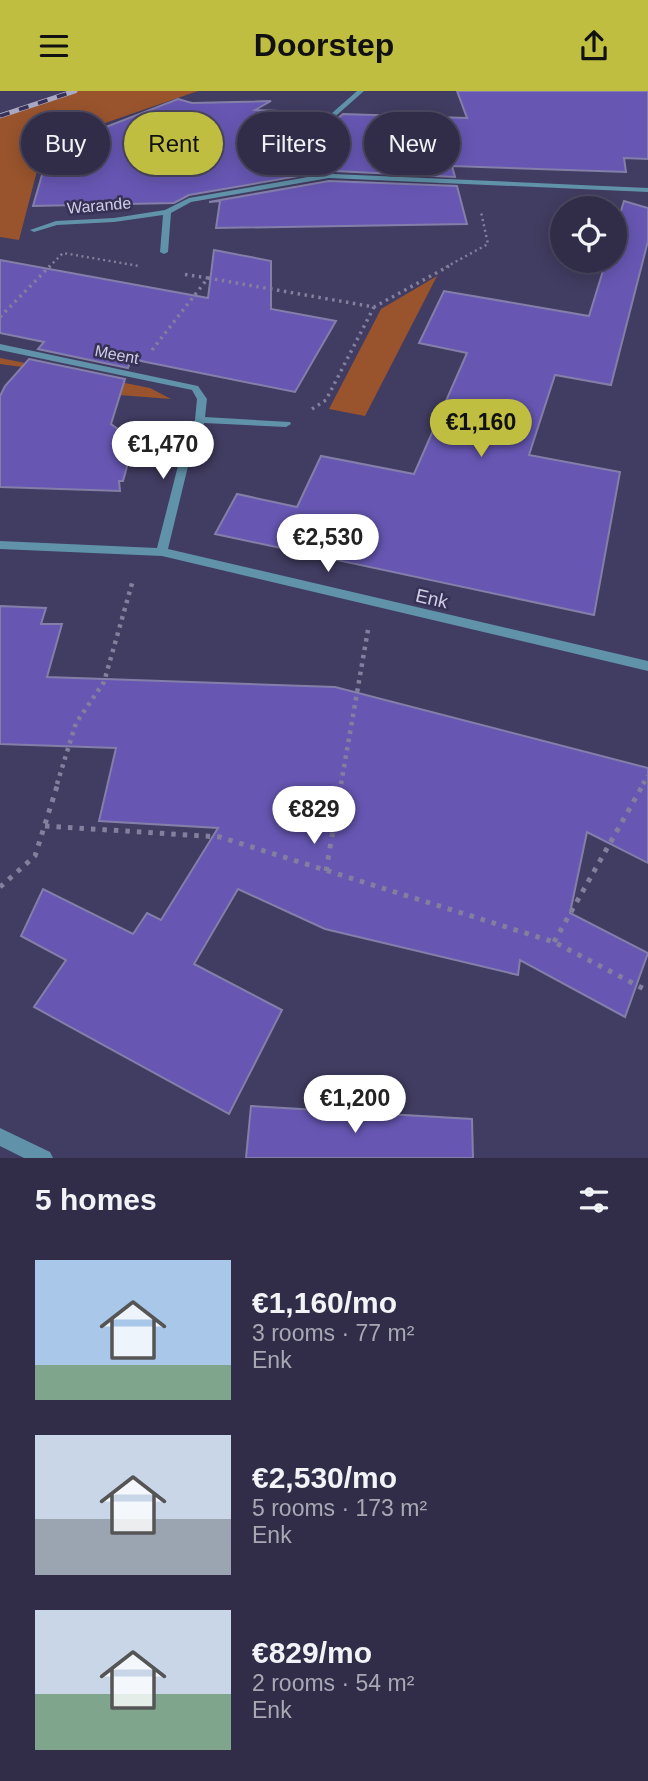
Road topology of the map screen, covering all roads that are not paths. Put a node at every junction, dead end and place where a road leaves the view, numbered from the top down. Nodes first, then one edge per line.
1 (361, 91) edge
2 (329, 176) junction
3 (648, 190) edge
4 (167, 212) junction
5 (34, 230) dead end
6 (164, 252) road end
7 (0, 347) edge
8 (200, 419) junction
9 (286, 424) road end
10 (0, 545) edge
11 (162, 552) junction
12 (648, 666) edge
13 (0, 1137) edge
14 (44, 1158) edge

1 - 2 street
2 - 3 street, Warande
2 - 4 street, Warande
4 - 5 street, Warande
4 - 6 street
7 - 8 street, Meent
8 - 9 street
8 - 11 street
10 - 11 street, Enk
11 - 12 street, Enk
13 - 14 street

